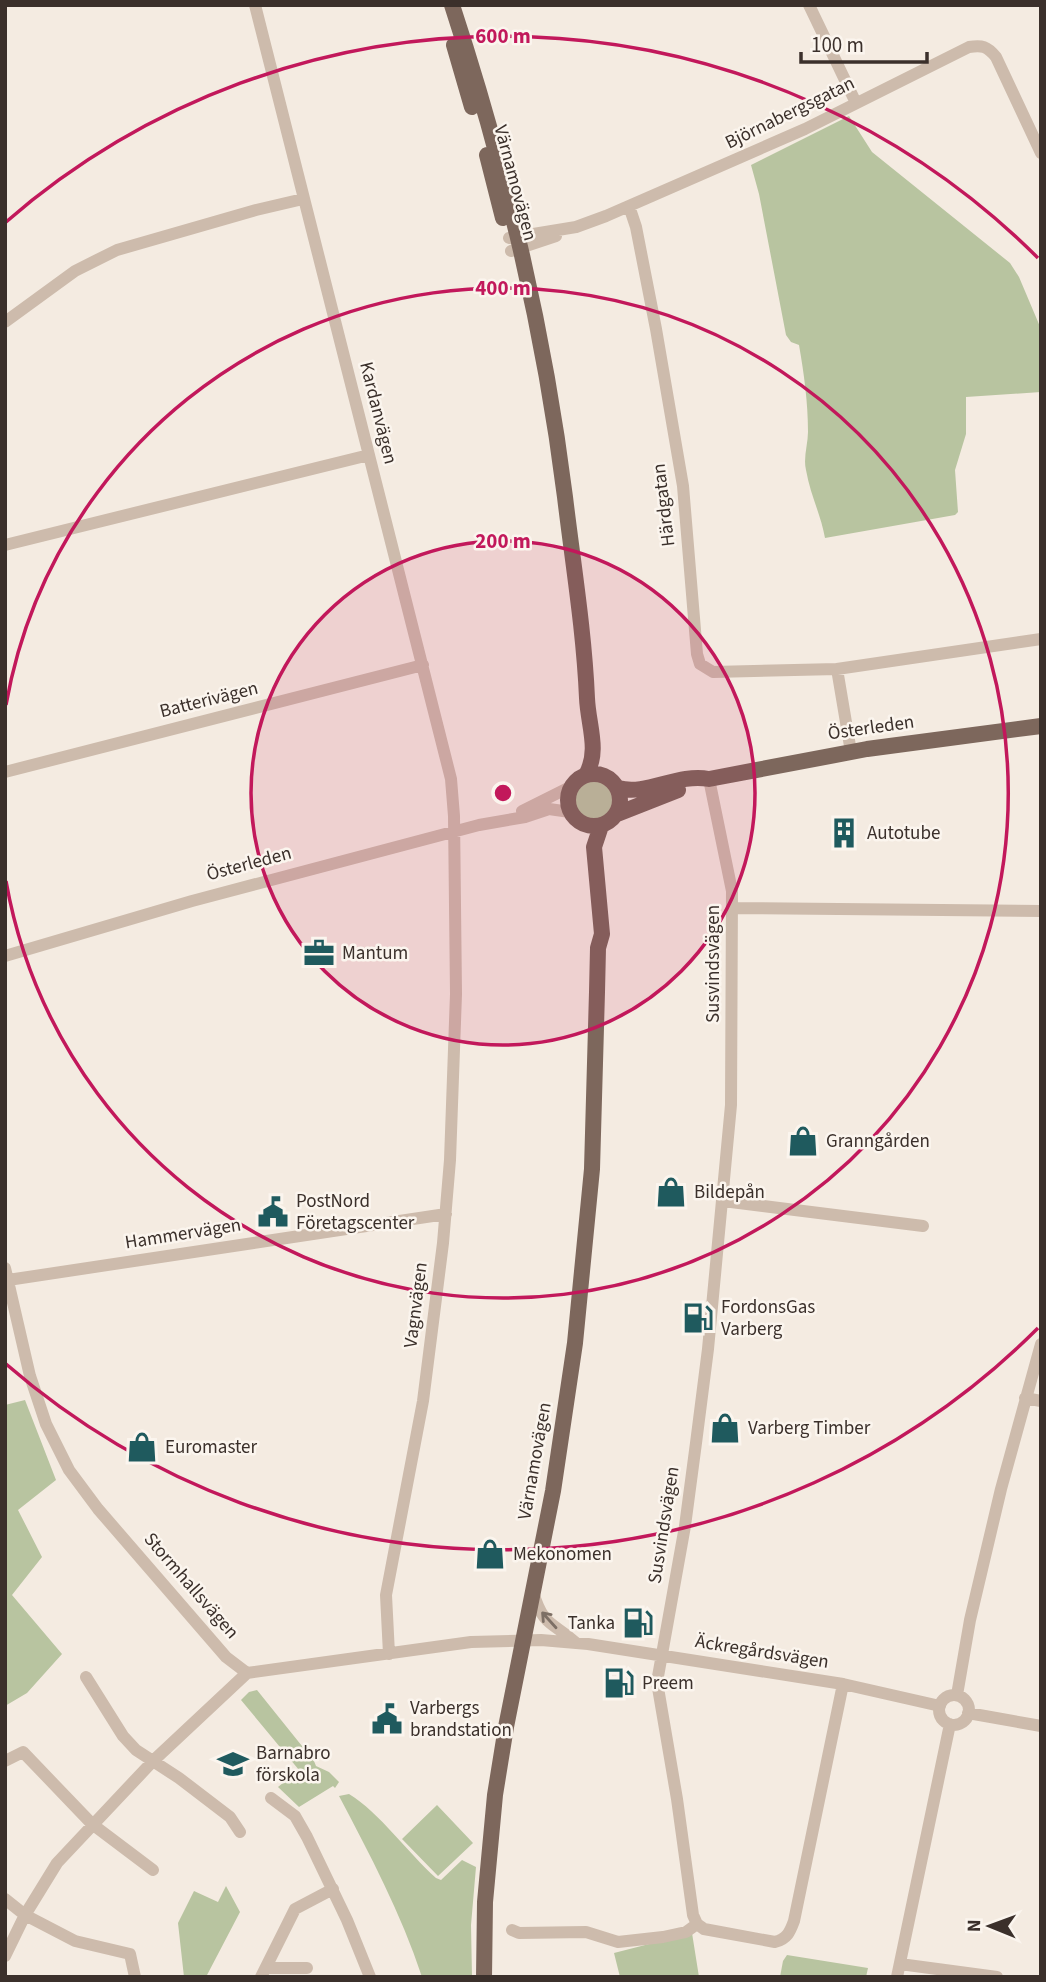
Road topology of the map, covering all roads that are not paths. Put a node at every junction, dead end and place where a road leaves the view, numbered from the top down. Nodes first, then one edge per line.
1 (255, 5) edge
2 (442, 5) edge
3 (452, 5) edge
4 (808, 5) edge
5 (856, 103) junction
6 (1041, 153) edge
7 (303, 199) junction
8 (629, 206) junction
9 (515, 243) junction
10 (5, 322) edge
11 (369, 455) junction
12 (5, 545) edge
13 (1041, 639) edge
14 (586, 663) junction
15 (423, 665) junction
16 (837, 669) junction
17 (1041, 726) edge
18 (850, 752) junction
19 (5, 772) edge
20 (586, 775) junction
21 (709, 779) junction
22 (615, 784) junction
23 (572, 786) junction
24 (617, 814) junction
25 (573, 816) junction
26 (505, 819) junction
27 (601, 826) junction
28 (454, 832) junction
29 (733, 908) junction
30 (1041, 911) edge
31 (598, 948) junction
32 (5, 956) edge
33 (723, 1200) junction
34 (446, 1214) junction
35 (923, 1226) dead end
36 (7, 1274) edge
37 (1041, 1344) edge
38 (1025, 1398) junction
39 (1041, 1401) edge
40 (533, 1589) junction
41 (523, 1640) junction
42 (576, 1643) junction
43 (389, 1654) junction
44 (660, 1656) junction
45 (247, 1673) junction
46 (86, 1677) dead end
47 (843, 1684) junction
48 (957, 1695) junction
49 (940, 1706) junction
50 (968, 1713) junction
51 (950, 1724) junction
52 (1041, 1726) edge
53 (153, 1760) junction
54 (5, 1761) edge
55 (271, 1798) dead end
56 (92, 1824) junction
57 (240, 1832) dead end
58 (153, 1870) dead end
59 (332, 1889) junction
60 (5, 1899) edge
61 (25, 1915) junction
62 (697, 1924) junction
63 (512, 1930) dead end
64 (5, 1955) edge
65 (307, 1968) dead end
66 (898, 1970) edge
67 (263, 1972) edge
68 (135, 1977) edge
69 (370, 1977) edge
70 (485, 1977) edge
71 (997, 1977) edge

1 - 7 street, Kardanvägen
2 - 9 main road, Värnamovägen
3 - 9 main road, Värnamovägen
4 - 5 street
5 - 6 street, Björnabergsgatan
5 - 8 street, Björnabergsgatan
7 - 10 street
7 - 11 street, Kardanvägen
8 - 9 street, Björnabergsgatan
8 - 16 street, Härdgatan
9 - 14 main road, Värnamovägen
11 - 12 street
11 - 15 street, Kardanvägen
13 - 16 street, Härdgatan
14 - 20 main road, Värnamovägen
14 - 22 main road, Värnamovägen
15 - 19 street, Batterivägen
15 - 28 street, Kardanvägen
16 - 18 street
17 - 18 main road, Österleden
18 - 21 main road, Österleden
20 - 22 main road
20 - 23 main road
21 - 22 main road, Österleden
21 - 24 main road, Österleden
21 - 29 street, Susvindsvägen
22 - 24 main road, Värnamovägen
23 - 25 main road, Värnamovägen
23 - 26 street, Österleden
24 - 27 main road
25 - 26 street, Österleden
25 - 27 main road
25 - 31 main road, Värnamovägen
26 - 28 street, Österleden
27 - 31 main road, Värnamovägen
28 - 32 street, Österleden
28 - 34 street, Vagnvägen
29 - 30 street
29 - 33 street, Susvindsvägen
31 - 40 main road, Värnamovägen
33 - 35 street
33 - 44 street, Susvindsvägen
34 - 36 street, Hammervägen
34 - 43 street, Vagnvägen
36 - 45 street, Stormhallsvägen
37 - 38 street
38 - 39 street
38 - 48 street
40 - 41 main road, Värnamovägen
42 -> 40 street, Äckregårdsvägen
41 - 42 street, Äckregårdsvägen
41 - 43 street
41 - 70 main road, Värnamovägen
42 - 44 street, Äckregårdsvägen
43 - 45 street
44 - 47 street, Äckregårdsvägen
44 - 62 street, Susvindsvägen
45 - 53 street
46 - 53 street
47 - 49 street, Äckregårdsvägen
47 - 62 street
48 - 49 street
48 - 50 street
49 - 51 street
50 - 51 street
50 - 52 street
51 - 66 street
53 - 56 street
53 - 57 street
54 - 56 street
55 - 59 street
56 - 58 street
56 - 61 street
59 - 67 street
59 - 69 street
60 - 61 street
61 - 64 street
61 - 68 street
62 - 63 street
65 - 67 street
66 - 71 street

